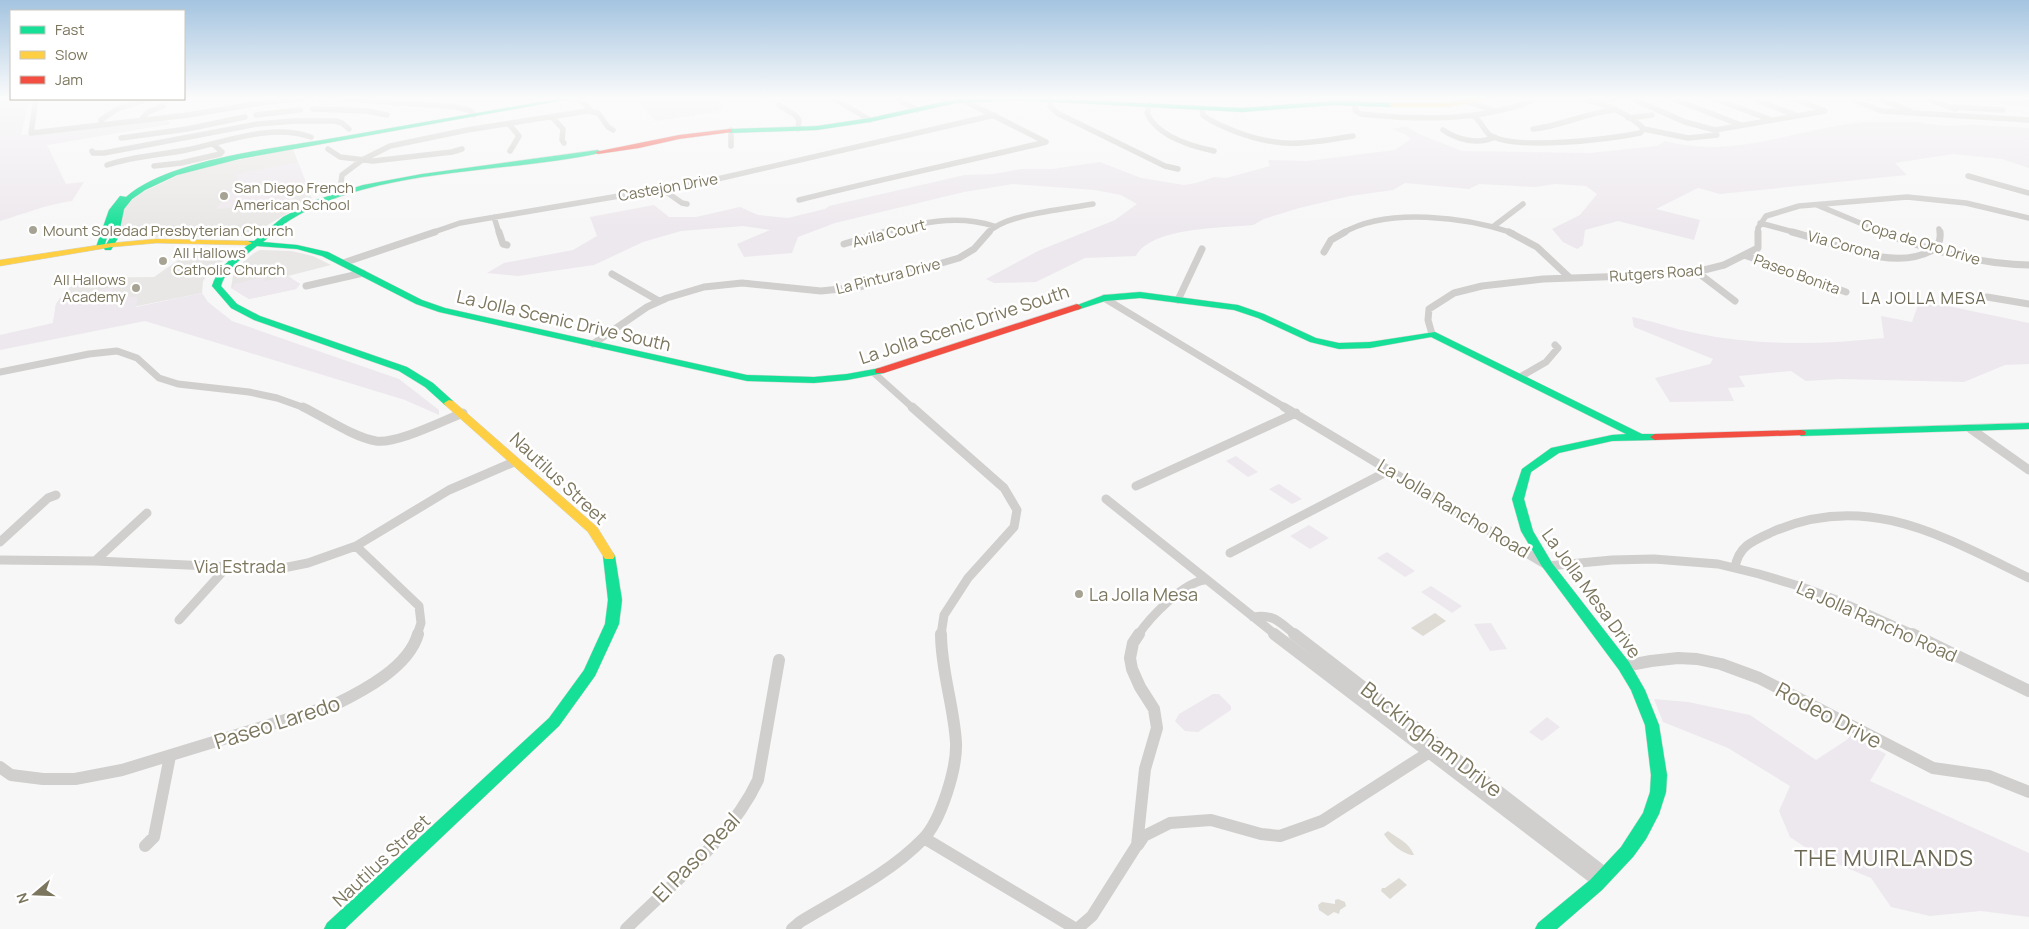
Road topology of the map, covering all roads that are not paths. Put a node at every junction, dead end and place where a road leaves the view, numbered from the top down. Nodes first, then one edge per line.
1 (170, 141) edge
2 (231, 141) edge
3 (325, 141) edge
4 (415, 141) edge
5 (516, 141) edge
6 (660, 141) edge
7 (731, 141) edge
8 (881, 141) edge
9 (1115, 141) edge
10 (1185, 141) edge
11 (1261, 141) edge
12 (1321, 141) edge
13 (1538, 141) edge
14 (1591, 141) edge
15 (1046, 142) edge
16 (214, 145) junction
17 (731, 146) dead end
18 (462, 149) dead end
19 (328, 150) dead end
20 (92, 151) dead end
21 (510, 151) dead end
22 (1214, 151) dead end
23 (362, 160) junction
24 (107, 165) dead end
25 (154, 166) dead end
26 (1178, 169) dead end
27 (1968, 176) dead end
28 (662, 189) junction
29 (347, 192) junction
30 (2029, 193) edge
31 (799, 200) dead end
32 (687, 204) dead end
33 (1093, 204) dead end
34 (1523, 204) dead end
35 (1816, 205) junction
36 (494, 217) junction
37 (2029, 218) edge
38 (1760, 223) junction
39 (994, 226) junction
40 (1494, 226) junction
41 (1939, 229) dead end
42 (256, 243) junction
43 (844, 244) dead end
44 (508, 245) dead end
45 (107, 247) junction
46 (1202, 249) dead end
47 (1934, 249) junction
48 (1324, 252) dead end
49 (1747, 256) junction
50 (0, 263) edge
51 (343, 263) junction
52 (2029, 265) edge
53 (1697, 272) junction
54 (363, 273) junction
55 (612, 274) dead end
56 (1570, 278) junction
57 (306, 286) dead end
58 (1846, 292) dead end
59 (1987, 297) dead end
60 (1104, 298) junction
61 (1178, 300) junction
62 (660, 301) junction
63 (1735, 301) dead end
64 (2029, 304) edge
65 (1432, 334) junction
66 (593, 344) junction
67 (1555, 345) dead end
68 (0, 372) edge
69 (874, 373) junction
70 (1520, 377) junction
71 (463, 413) junction
72 (1296, 413) junction
73 (2029, 426) edge
74 (1972, 429) junction
75 (1640, 437) junction
76 (514, 462) junction
77 (1390, 470) junction
78 (2029, 470) edge
79 (1136, 486) dead end
80 (56, 495) dead end
81 (1106, 499) dead end
82 (147, 513) dead end
83 (0, 542) edge
84 (356, 546) junction
85 (1230, 554) dead end
86 (0, 560) edge
87 (95, 561) junction
88 (1548, 566) junction
89 (226, 568) junction
90 (1735, 568) junction
91 (2029, 578) edge
92 (1205, 580) junction
93 (1252, 617) junction
94 (179, 620) dead end
95 (778, 660) dead end
96 (1624, 666) junction
97 (2029, 691) edge
98 (1428, 753) junction
99 (170, 756) junction
100 (0, 767) edge
101 (2029, 792) edge
102 (924, 838) junction
103 (1137, 845) junction
104 (145, 846) dead end
105 (1603, 878) junction
106 (332, 929) edge
107 (626, 929) edge
108 (792, 929) edge
109 (1077, 929) edge
110 (1544, 929) edge

1 - 20 street
2 - 16 street
3 - 45 street
4 - 23 street
5 - 21 street
6 - 29 street
7 - 17 street
8 - 28 street, Castejon Drive
9 - 26 street
10 - 22 street
11 - 12 street
13 - 14 street
15 - 31 street
16 - 24 street
16 - 25 street
18 - 23 street
19 - 23 street
23 - 29 street
27 - 30 street
28 - 32 street
28 - 36 street, Castejon Drive
29 - 42 street
33 - 39 street, La Pintura Drive
34 - 40 street
35 - 37 street
35 - 38 street
35 - 47 street, Copa de Oro Drive
36 - 44 street
36 - 51 street, Castejon Drive
38 - 47 street, Via Corona
38 - 49 street
39 - 43 street, Avila Court
39 - 62 street, La Pintura Drive
40 - 48 street
40 - 56 street
41 - 47 street
42 - 45 street, La Jolla Scenic Drive South
42 - 51 street, La Jolla Scenic Drive South
42 - 71 street, Nautilus Street
45 - 50 street, La Jolla Scenic Drive South
46 - 61 street
47 - 52 street, Copa de Oro Drive
49 - 53 street, Rutgers Road
49 - 58 street, Paseo Bonita
51 - 54 street, La Jolla Scenic Drive South
53 - 56 street, Rutgers Road
53 - 63 street
54 - 57 street
54 - 66 street, La Jolla Scenic Drive South
55 - 62 street
56 - 65 street, Rutgers Road
59 - 64 street
60 - 61 street, La Jolla Scenic Drive South
60 - 69 street, La Jolla Scenic Drive South
60 - 72 street, La Jolla Rancho Road
61 - 65 street, La Jolla Scenic Drive South
62 - 66 street, La Pintura Drive
65 - 70 street
66 - 69 street, La Jolla Scenic Drive South
67 - 70 street
68 - 71 street
69 - 102 street
70 - 75 street
71 - 76 street, Nautilus Street
72 - 77 street, La Jolla Rancho Road
72 - 79 street
73 - 74 street, La Jolla Mesa Drive
74 - 75 street, La Jolla Mesa Drive
74 - 78 street
75 - 88 street, La Jolla Mesa Drive
76 - 84 street, Via Estrada
76 - 106 street, Nautilus Street
77 - 85 street
77 - 88 street, La Jolla Rancho Road
80 - 83 street
81 - 92 street, Buckingham Drive
82 - 87 street
84 - 89 street, Via Estrada
84 - 99 street, Paseo Laredo
86 - 87 street, Via Estrada
87 - 89 street, Via Estrada
88 - 90 street, La Jolla Rancho Road
88 - 96 street, La Jolla Mesa Drive
89 - 94 street
90 - 91 street
90 - 97 street, La Jolla Rancho Road
92 - 93 street, Buckingham Drive
92 - 103 street
93 - 98 street, Buckingham Drive
93 - 105 street, Buckingham Drive
95 - 107 street, El Paso Real
96 - 101 street, Rodeo Drive
96 - 105 street, La Jolla Mesa Drive
98 - 103 street
98 - 105 street, Buckingham Drive
99 - 100 street, Paseo Laredo
99 - 104 street
102 - 108 street
102 - 109 street
103 - 109 street
105 - 110 street, La Jolla Mesa Drive

